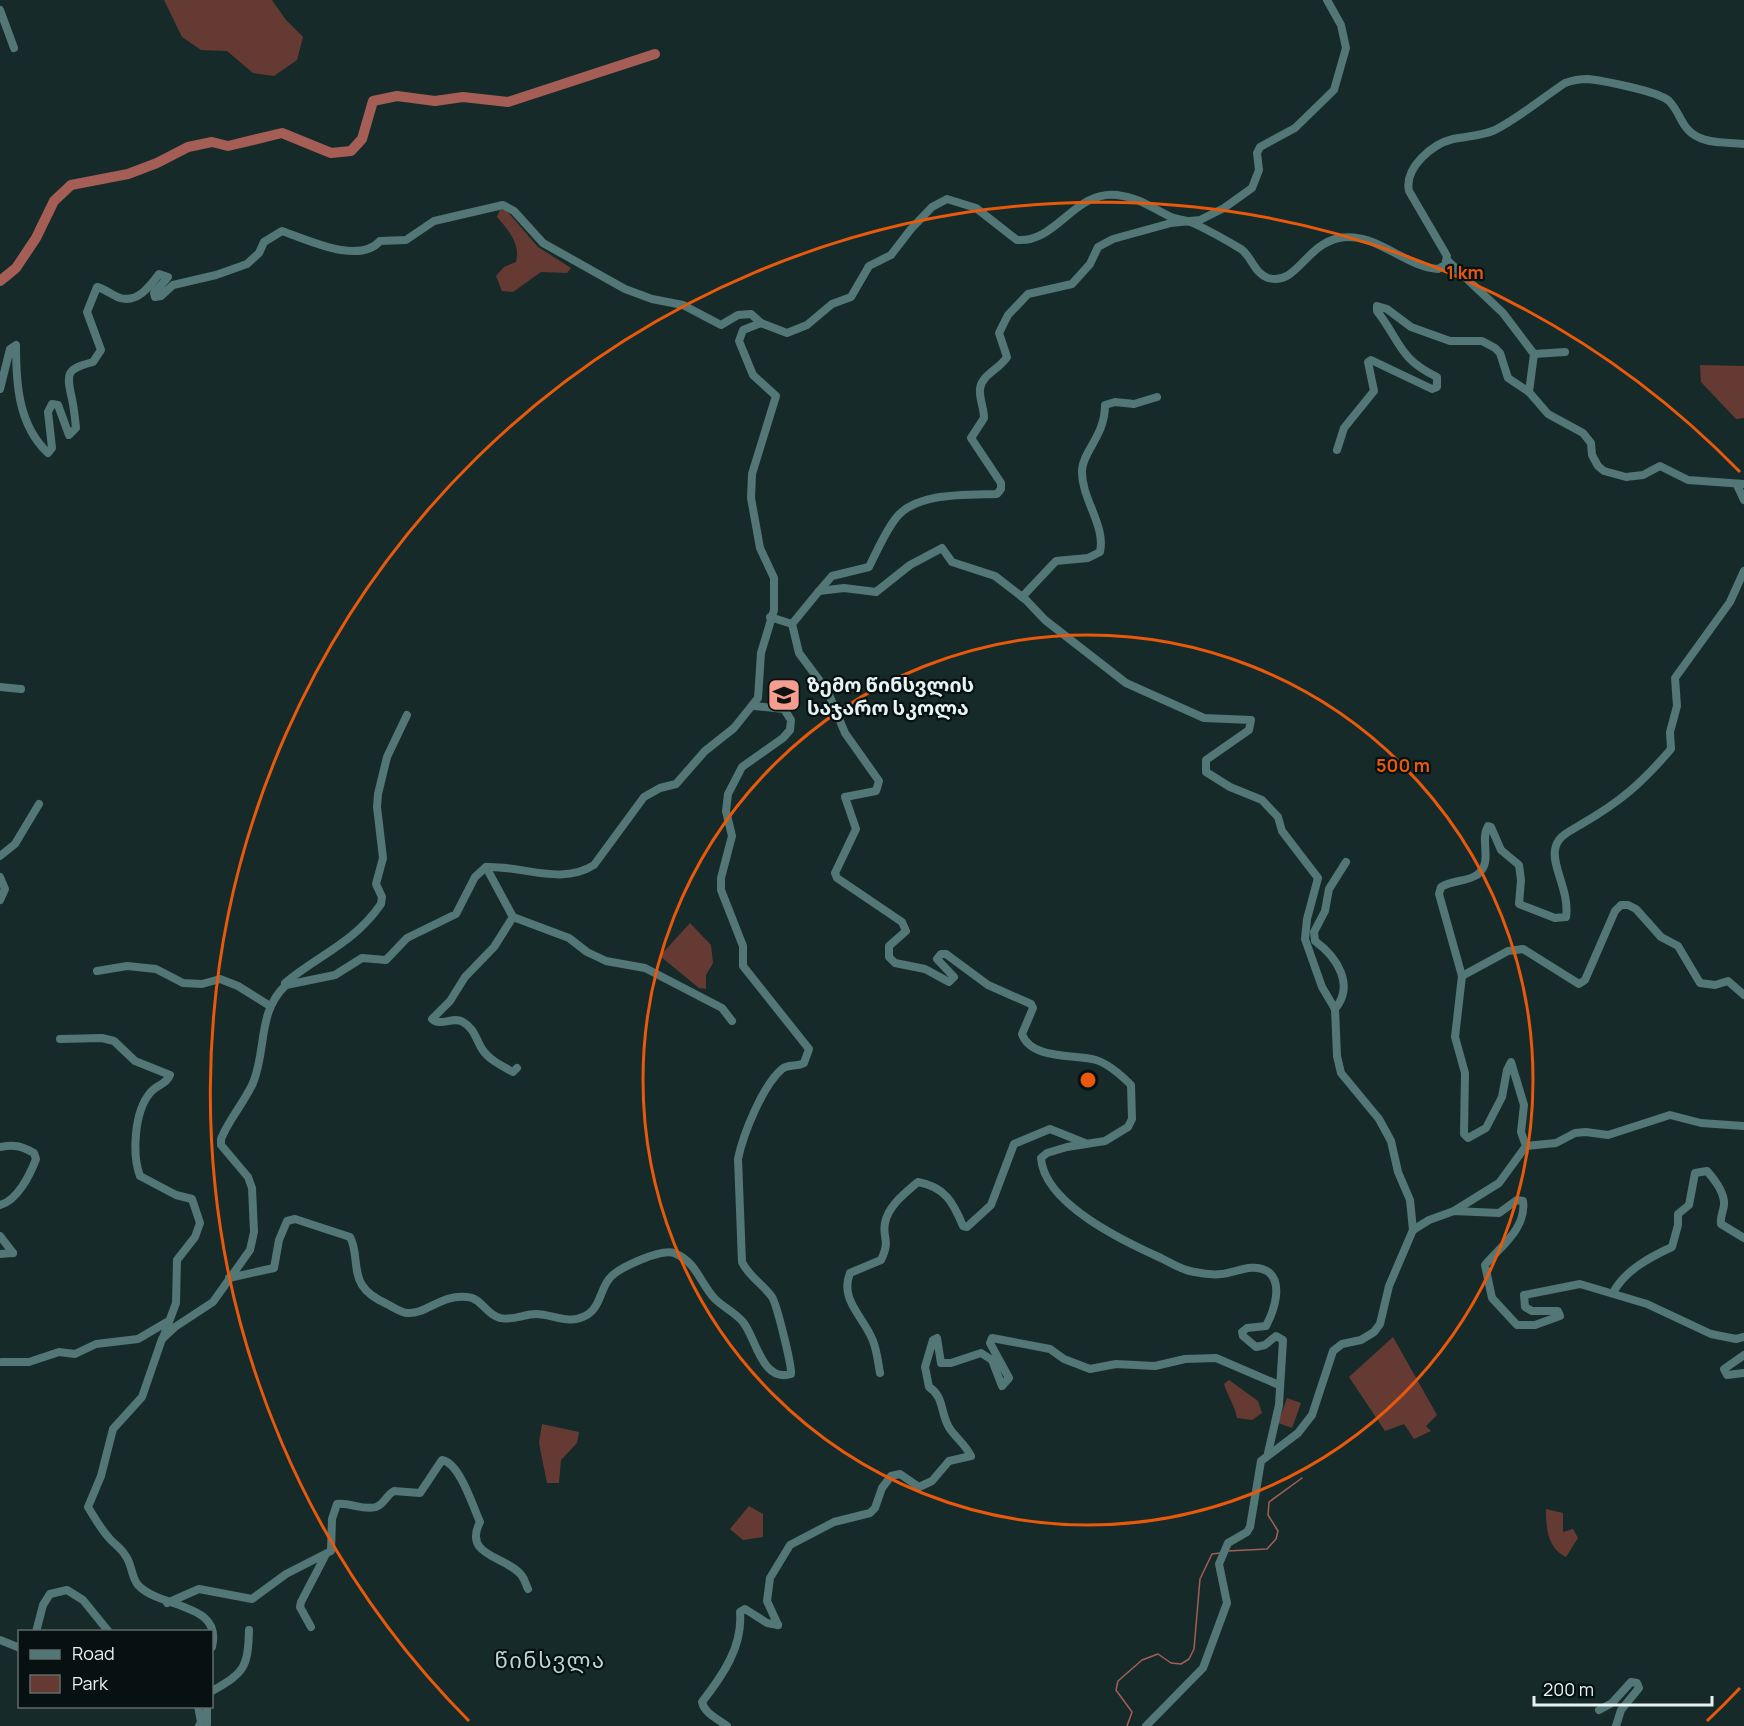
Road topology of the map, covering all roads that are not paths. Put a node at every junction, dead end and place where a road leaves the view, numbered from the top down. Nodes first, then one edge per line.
1 (1327, 0) edge
2 (0, 10) edge
3 (14, 48) dead end
4 (1744, 144) edge
5 (1192, 223) junction
6 (1448, 261) junction
7 (761, 323) junction
8 (1565, 352) dead end
9 (1534, 354) junction
10 (0, 389) edge
11 (1529, 392) junction
12 (1157, 397) dead end
13 (1337, 450) dead end
14 (1740, 484) edge
15 (1744, 500) edge
16 (1744, 572) edge
17 (819, 591) junction
18 (1022, 597) junction
19 (770, 616) junction
20 (792, 624) junction
21 (0, 687) edge
22 (21, 688) dead end
23 (754, 706) junction
24 (407, 715) dead end
25 (39, 804) dead end
26 (0, 856) edge
27 (1346, 862) dead end
28 (486, 867) junction
29 (0, 877) edge
30 (0, 900) edge
31 (513, 917) junction
32 (97, 971) dead end
33 (1462, 976) junction
34 (279, 992) junction
35 (1744, 995) edge
36 (270, 1006) junction
37 (1335, 1010) junction
38 (732, 1021) dead end
39 (60, 1039) dead end
40 (517, 1068) dead end
41 (1744, 1126) edge
42 (1087, 1144) junction
43 (1526, 1146) junction
44 (0, 1147) edge
45 (0, 1205) edge
46 (1454, 1211) junction
47 (1413, 1230) junction
48 (0, 1236) edge
49 (1744, 1238) edge
50 (0, 1254) edge
51 (229, 1278) junction
52 (1613, 1293) junction
53 (167, 1322) junction
54 (1744, 1337) edge
55 (162, 1339) junction
56 (1744, 1355) edge
57 (2, 1362) dead end
58 (1744, 1372) edge
59 (880, 1373) dead end
60 (1280, 1385) junction
61 (1268, 1454) junction
62 (325, 1556) junction
63 (528, 1589) dead end
64 (167, 1603) junction
65 (311, 1627) dead end
66 (37, 1630) edge
67 (107, 1630) edge
68 (212, 1630) edge
69 (249, 1630) dead end
70 (0, 1640) edge
71 (18, 1647) edge
72 (213, 1690) edge
73 (198, 1708) edge
74 (207, 1708) edge
75 (1599, 1710) dead end
76 (204, 1724) edge
77 (727, 1726) edge
78 (1146, 1726) edge
79 (1616, 1726) edge

1 - 5 street
2 - 3 street
4 - 6 street
5 - 6 street
5 - 7 street
5 - 17 street
6 - 9 street
7 - 10 street
7 - 19 street
8 - 9 street
9 - 11 street
11 - 13 street
11 - 14 street
12 - 18 street
14 - 15 street
16 - 33 street
17 - 18 street
17 - 20 street
18 - 37 street
19 - 20 street
19 - 23 street
20 - 42 street
21 - 22 street
23 - 28 street
23 - 51 street
24 - 34 street
25 - 26 street
27 - 37 street
28 - 31 street
28 - 34 street
29 - 30 street
31 - 38 street
31 - 40 street
32 - 36 street
33 - 35 street
33 - 43 street
34 - 36 street
36 - 51 street
37 - 47 street
39 - 53 street
41 - 43 street
42 - 59 street
42 - 60 street
43 - 46 street
44 - 45 street
46 - 47 street
46 - 52 street
47 - 61 street
48 - 50 street
49 - 52 street
51 - 55 street
52 - 54 street
53 - 55 street
53 - 57 street
55 - 64 street
56 - 58 street
60 - 61 street
60 - 77 street
61 - 78 street
62 - 63 street
62 - 64 street
62 - 65 street
64 - 68 street
66 - 67 street
69 - 72 street
70 - 71 street
73 - 76 street
74 - 76 street
75 - 79 street

